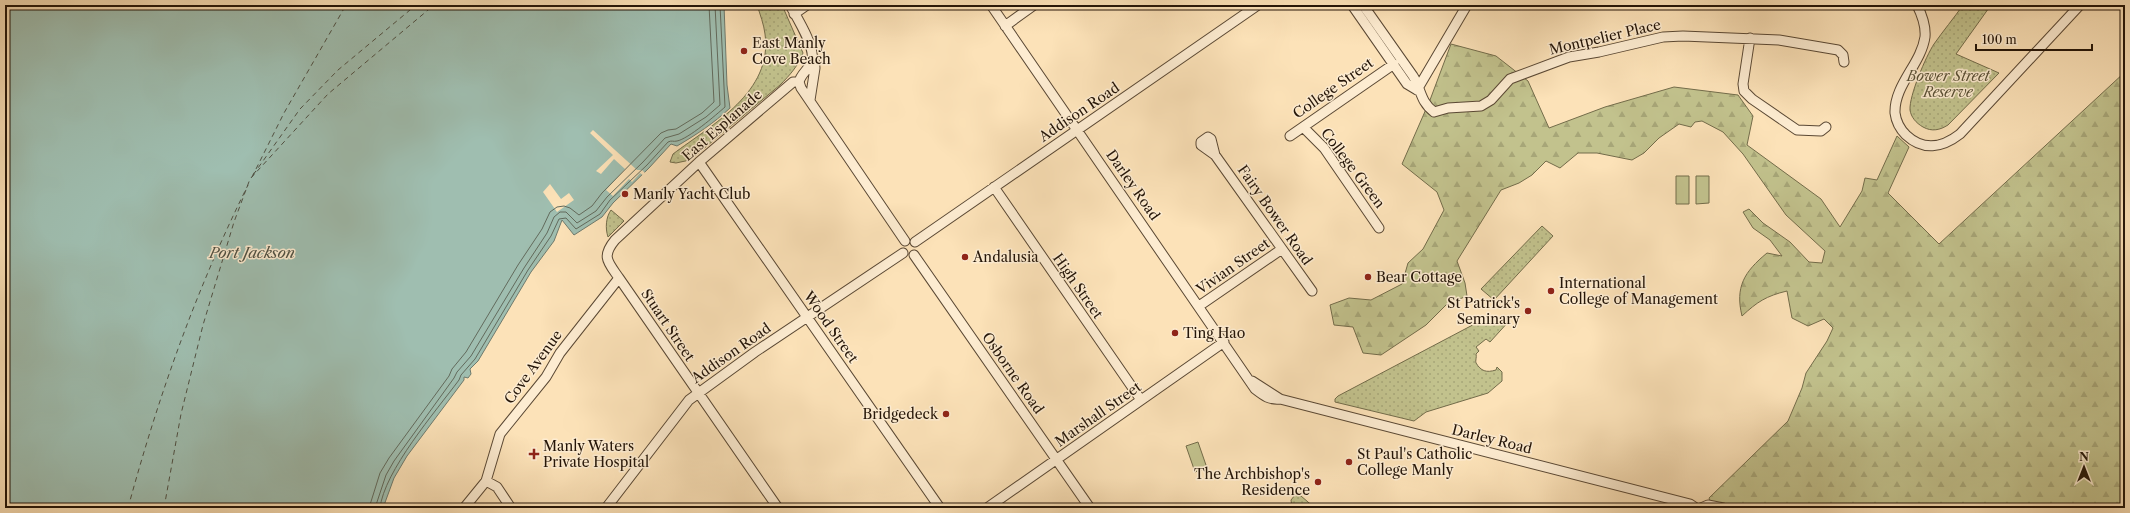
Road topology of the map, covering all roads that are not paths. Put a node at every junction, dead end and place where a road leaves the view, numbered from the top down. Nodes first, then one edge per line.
1 (790, 5) edge
2 (807, 5) edge
3 (991, 5) edge
4 (1034, 5) edge
5 (1258, 5) edge
6 (1352, 5) edge
7 (1363, 5) edge
8 (1467, 5) edge
9 (1917, 5) edge
10 (2080, 5) edge
11 (794, 14) junction
12 (1005, 26) junction
13 (1750, 38) junction
14 (812, 52) junction
15 (1844, 62) dead end
16 (1394, 64) junction
17 (799, 82) junction
18 (1417, 90) junction
19 (810, 100) junction
20 (1303, 126) junction
21 (1826, 126) dead end
22 (1077, 130) junction
23 (1290, 136) dead end
24 (1215, 155) dead end
25 (699, 162) junction
26 (994, 187) junction
27 (1380, 228) dead end
28 (910, 241) junction
29 (1282, 249) junction
30 (903, 253) junction
31 (914, 254) junction
32 (606, 255) joint
33 (619, 278) junction
34 (1312, 291) dead end
35 (1199, 306) junction
36 (807, 317) junction
37 (1224, 342) junction
38 (698, 393) junction
39 (1141, 400) junction
40 (1057, 460) junction
41 (486, 481) junction
42 (464, 508) edge
43 (511, 508) edge
44 (606, 508) edge
45 (778, 508) edge
46 (940, 508) edge
47 (987, 508) edge
48 (1090, 508) edge
49 (1696, 508) edge
50 (1701, 508) edge
51 (1723, 508) edge

1 - 11 street
2 - 11 street
3 - 12 street, Darley Road
4 - 12 street
5 - 22 street, Addison Road
6 - 16 street
7 - 18 street
8 - 18 street
9 - 10 street
11 - 14 street
12 - 22 street, Darley Road
13 - 15 street, Montpelier Place
13 - 18 street, Montpelier Place
13 - 21 street
14 - 17 street, East Esplanade
14 - 19 street
16 - 18 street
16 - 20 street, College Street
17 - 19 street
17 - 25 street, East Esplanade
19 - 28 street
20 - 23 street, College Street
20 - 27 street, College Green
22 - 26 street, Addison Road
22 - 35 street, Darley Road
24 - 29 street, Fairy Bower Road
25 - 32 street, East Esplanade
25 - 36 street, Wood Street
26 - 28 street, Addison Road
26 - 39 street, High Street
28 - 30 street
28 - 31 street
29 - 34 street, Fairy Bower Road
29 - 35 street, Vivian Street
30 - 31 street
30 - 36 street, Addison Road
31 - 40 street, Osborne Road
32 - 33 street, Stuart Street
33 - 38 street, Stuart Street
33 - 41 street, Cove Avenue
35 - 37 street, Darley Road
36 - 38 street, Addison Road
36 - 46 street, Wood Street
37 - 39 street, Marshall Street
37 - 49 street, Darley Road
38 - 44 street, Addison Road
38 - 45 street, Stuart Street
39 - 40 street, Marshall Street
40 - 47 street, Marshall Street
40 - 48 street, Osborne Road
41 - 42 street
41 - 43 street
50 - 51 street

